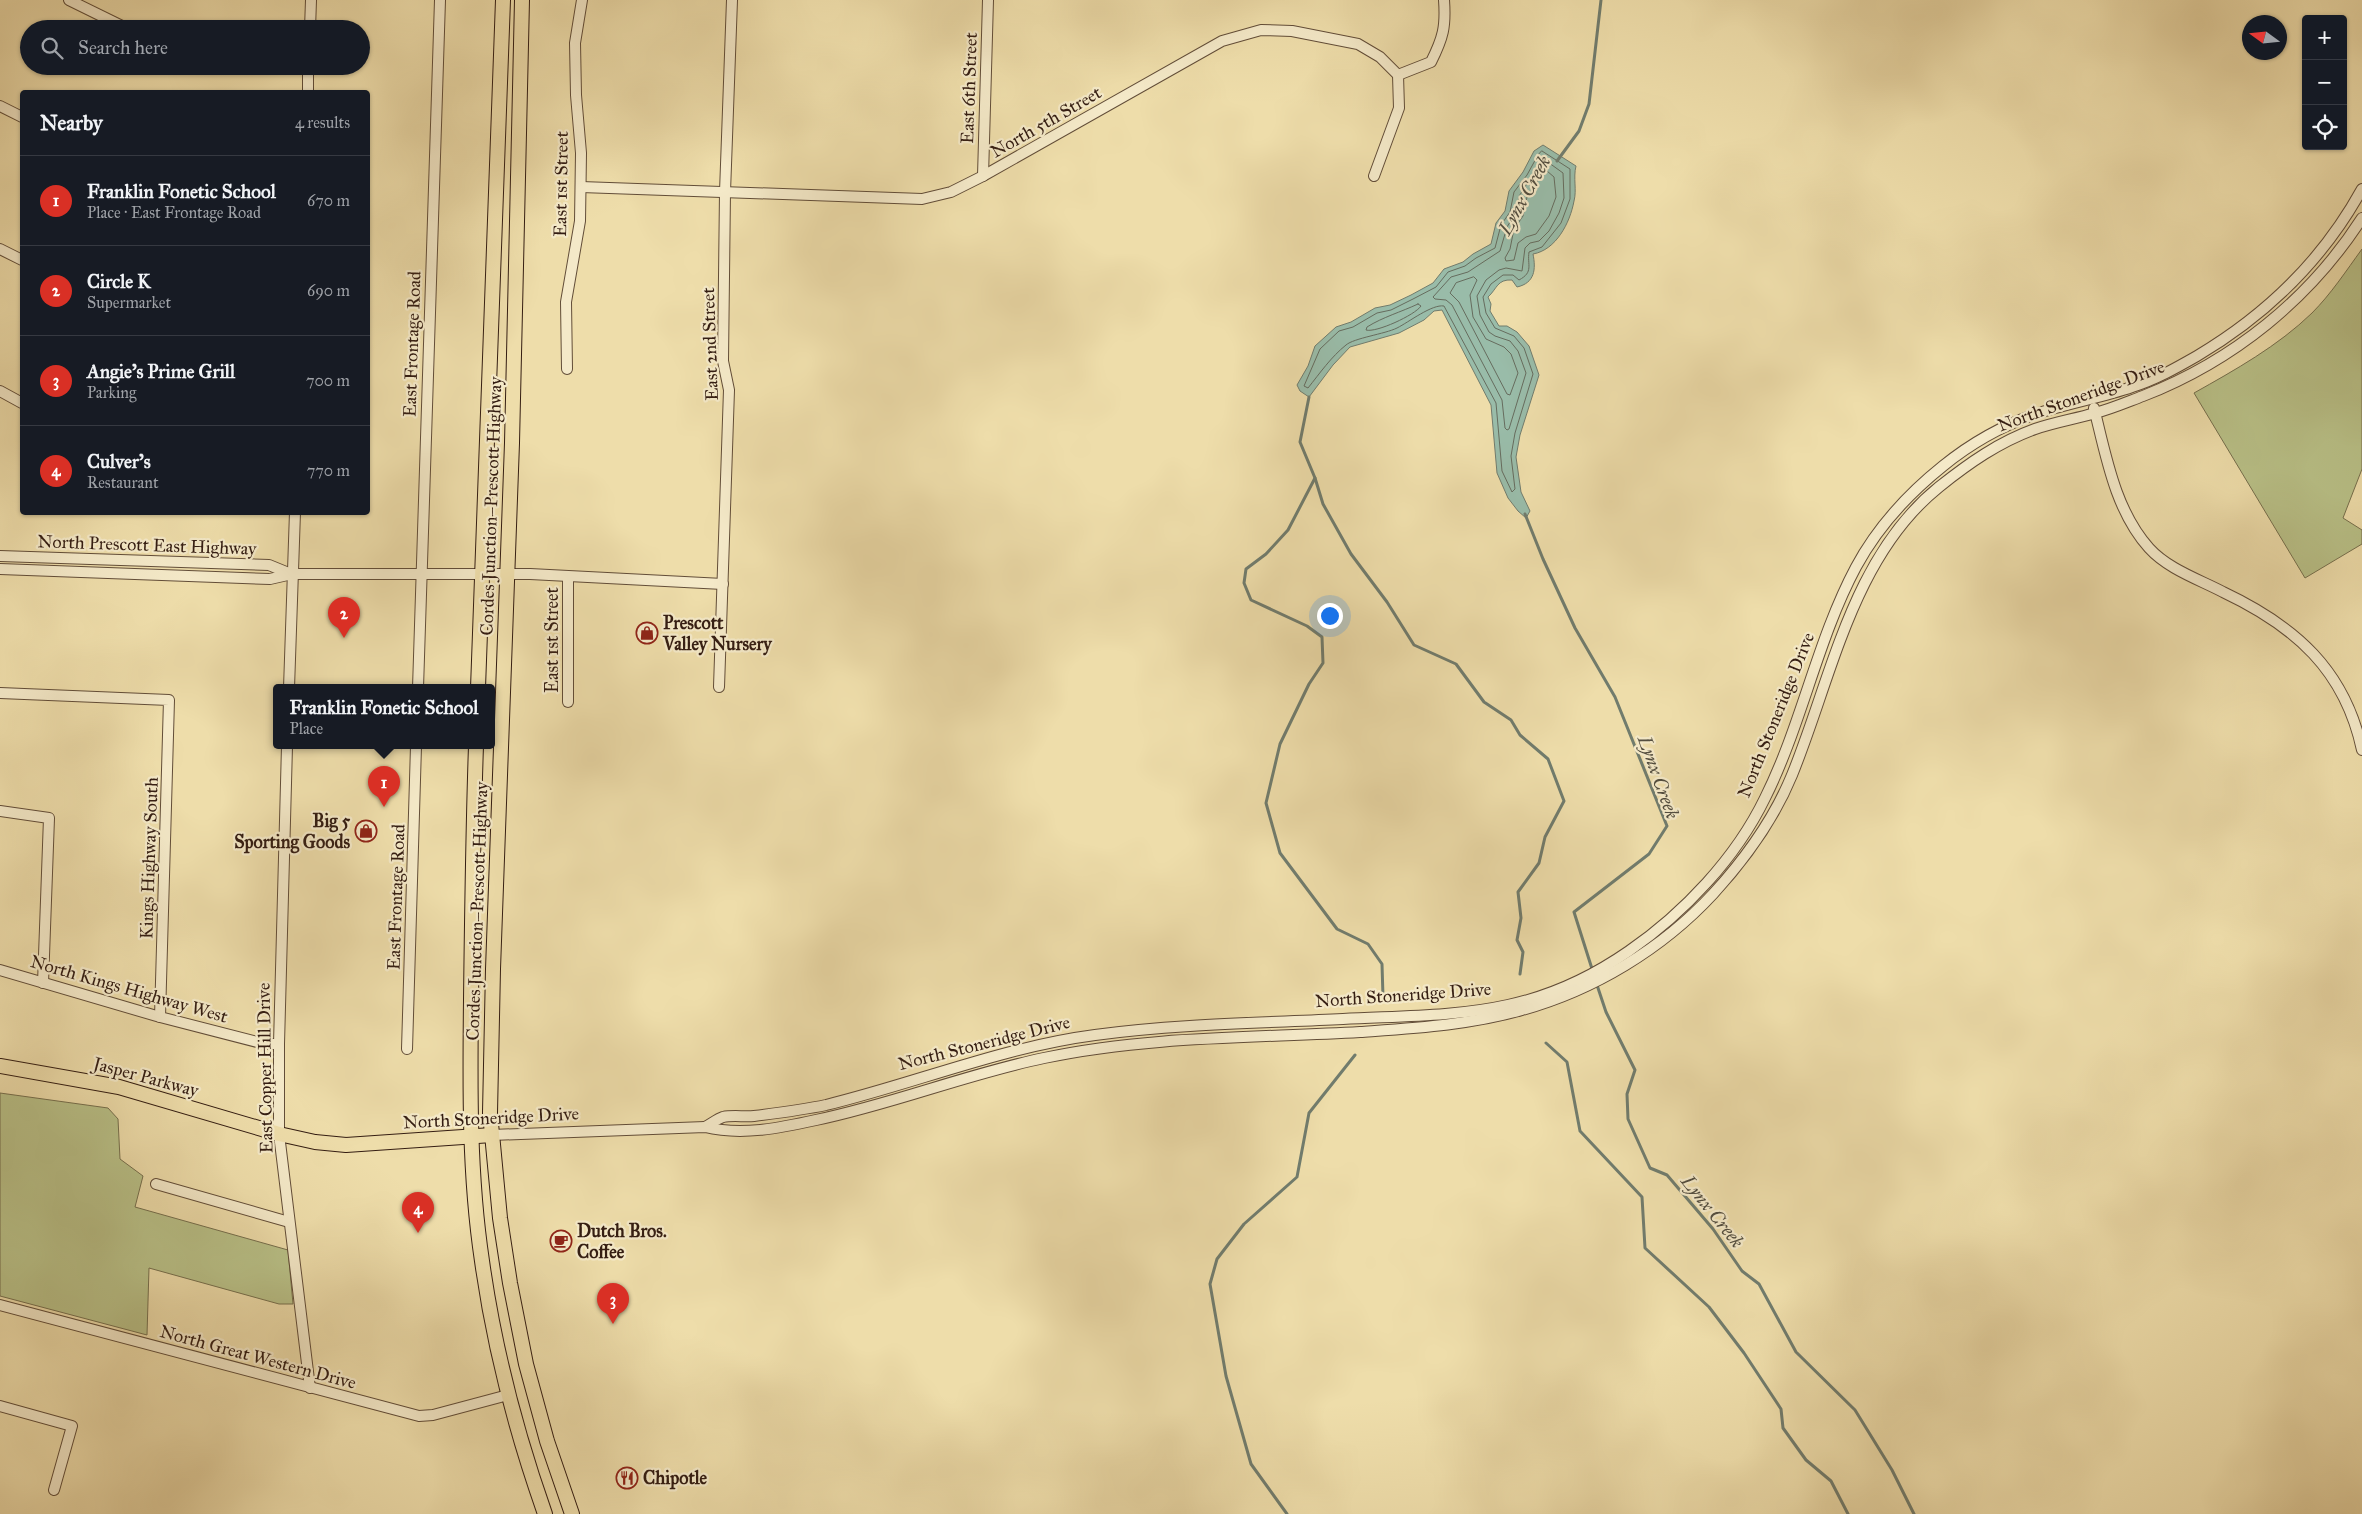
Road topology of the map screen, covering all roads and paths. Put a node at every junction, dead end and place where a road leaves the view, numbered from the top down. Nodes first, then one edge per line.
1 (69, 0) edge
2 (312, 0) edge
3 (440, 0) edge
4 (503, 0) edge
5 (522, 0) edge
6 (582, 0) edge
7 (732, 0) edge
8 (988, 0) edge
9 (1444, 0) edge
10 (110, 20) edge
11 (311, 20) edge
12 (308, 75) edge
13 (1398, 75) junction
14 (308, 90) edge
15 (0, 106) edge
16 (20, 116) edge
17 (982, 176) junction
18 (1374, 176) dead end
19 (581, 188) junction
20 (2362, 190) edge
21 (725, 192) junction
22 (2362, 218) edge
23 (0, 248) edge
24 (20, 259) edge
25 (566, 369) dead end
26 (0, 392) edge
27 (2092, 399) junction
28 (20, 402) edge
29 (2095, 413) junction
30 (294, 515) edge
31 (0, 556) edge
32 (50, 559) junction
33 (0, 569) edge
34 (50, 572) junction
35 (292, 574) junction
36 (421, 574) junction
37 (482, 574) junction
38 (508, 574) junction
39 (568, 577) junction
40 (723, 584) junction
41 (289, 684) edge
42 (418, 684) edge
43 (478, 684) edge
44 (719, 687) dead end
45 (0, 692) edge
46 (568, 702) dead end
47 (287, 749) edge
48 (416, 749) edge
49 (476, 749) edge
50 (2362, 750) edge
51 (0, 812) edge
52 (1622, 961) junction
53 (0, 970) edge
54 (43, 983) junction
55 (1556, 995) junction
56 (160, 1017) junction
57 (279, 1044) junction
58 (407, 1049) dead end
59 (0, 1066) edge
60 (705, 1127) junction
61 (279, 1134) junction
62 (492, 1135) junction
63 (470, 1137) junction
64 (156, 1184) dead end
65 (289, 1222) junction
66 (0, 1305) edge
67 (310, 1388) junction
68 (508, 1394) junction
69 (0, 1406) edge
70 (54, 1490) dead end
71 (545, 1514) edge
72 (572, 1514) edge

1 - 10 street
2 - 11 street
3 - 36 street, East Frontage Road
4 - 37 main road, Cordes Junction–Prescott Highway
5 - 38 main road, Cordes Junction–Prescott Highway
6 - 19 street, East 1st Street
7 - 21 street, East 2nd Street
8 - 17 street, East 6th Street
9 - 13 street
12 - 14 street
13 - 17 street, North 5th Street
13 - 18 street
15 - 16 street
17 - 21 street, North 5th Street
19 - 21 street, North 5th Street
19 - 25 street, East 1st Street
20 - 27 street, North Stoneridge Drive
21 - 40 street, East 2nd Street
22 - 29 street, North Stoneridge Drive
23 - 24 street
26 - 28 street
27 - 29 street
27 - 52 street, North Stoneridge Drive
29 - 50 street
29 - 52 street, North Stoneridge Drive
30 - 35 street
31 - 32 street, North Prescott East Highway
32 - 34 street
32 - 35 street, North Prescott East Highway
33 - 34 street, North Prescott East Highway
34 - 35 street, North Prescott East Highway
35 - 36 street, North Prescott East Highway
35 - 41 street
36 - 37 street, North Prescott East Highway
36 - 42 street, East Frontage Road
37 - 38 street, North Prescott East Highway
37 - 43 main road, Cordes Junction–Prescott Highway
38 - 39 street, North Prescott East Highway
38 - 62 main road, Cordes Junction–Prescott Highway
39 - 40 street, North Prescott East Highway
39 - 46 street, East 1st Street
40 - 44 street, East 2nd Street
45 - 56 street, Kings Highway South
47 - 57 street, East Copper Hill Drive
48 - 58 street, East Frontage Road
49 - 63 main road, Cordes Junction–Prescott Highway
51 - 54 street
52 - 55 street, North Stoneridge Drive
53 - 54 street, North Kings Highway West
54 - 56 street, North Kings Highway West
55 - 60 street, North Stoneridge Drive
55 - 60 street, North Stoneridge Drive
56 - 57 street, North Kings Highway West
57 - 61 street, East Copper Hill Drive
59 - 61 main road, Jasper Parkway
60 - 62 street, North Stoneridge Drive
61 - 63 main road, North Stoneridge Drive
61 - 65 street, East Copper Hill Drive
62 - 63 main road, North Stoneridge Drive
62 - 72 main road, Cordes Junction–Prescott Highway
63 - 68 main road, Cordes Junction–Prescott Highway
64 - 65 street
65 - 67 street, East Copper Hill Drive
66 - 67 street, North Great Western Drive
67 - 68 street, North Great Western Drive
68 - 71 main road, Cordes Junction–Prescott Highway
69 - 70 street

